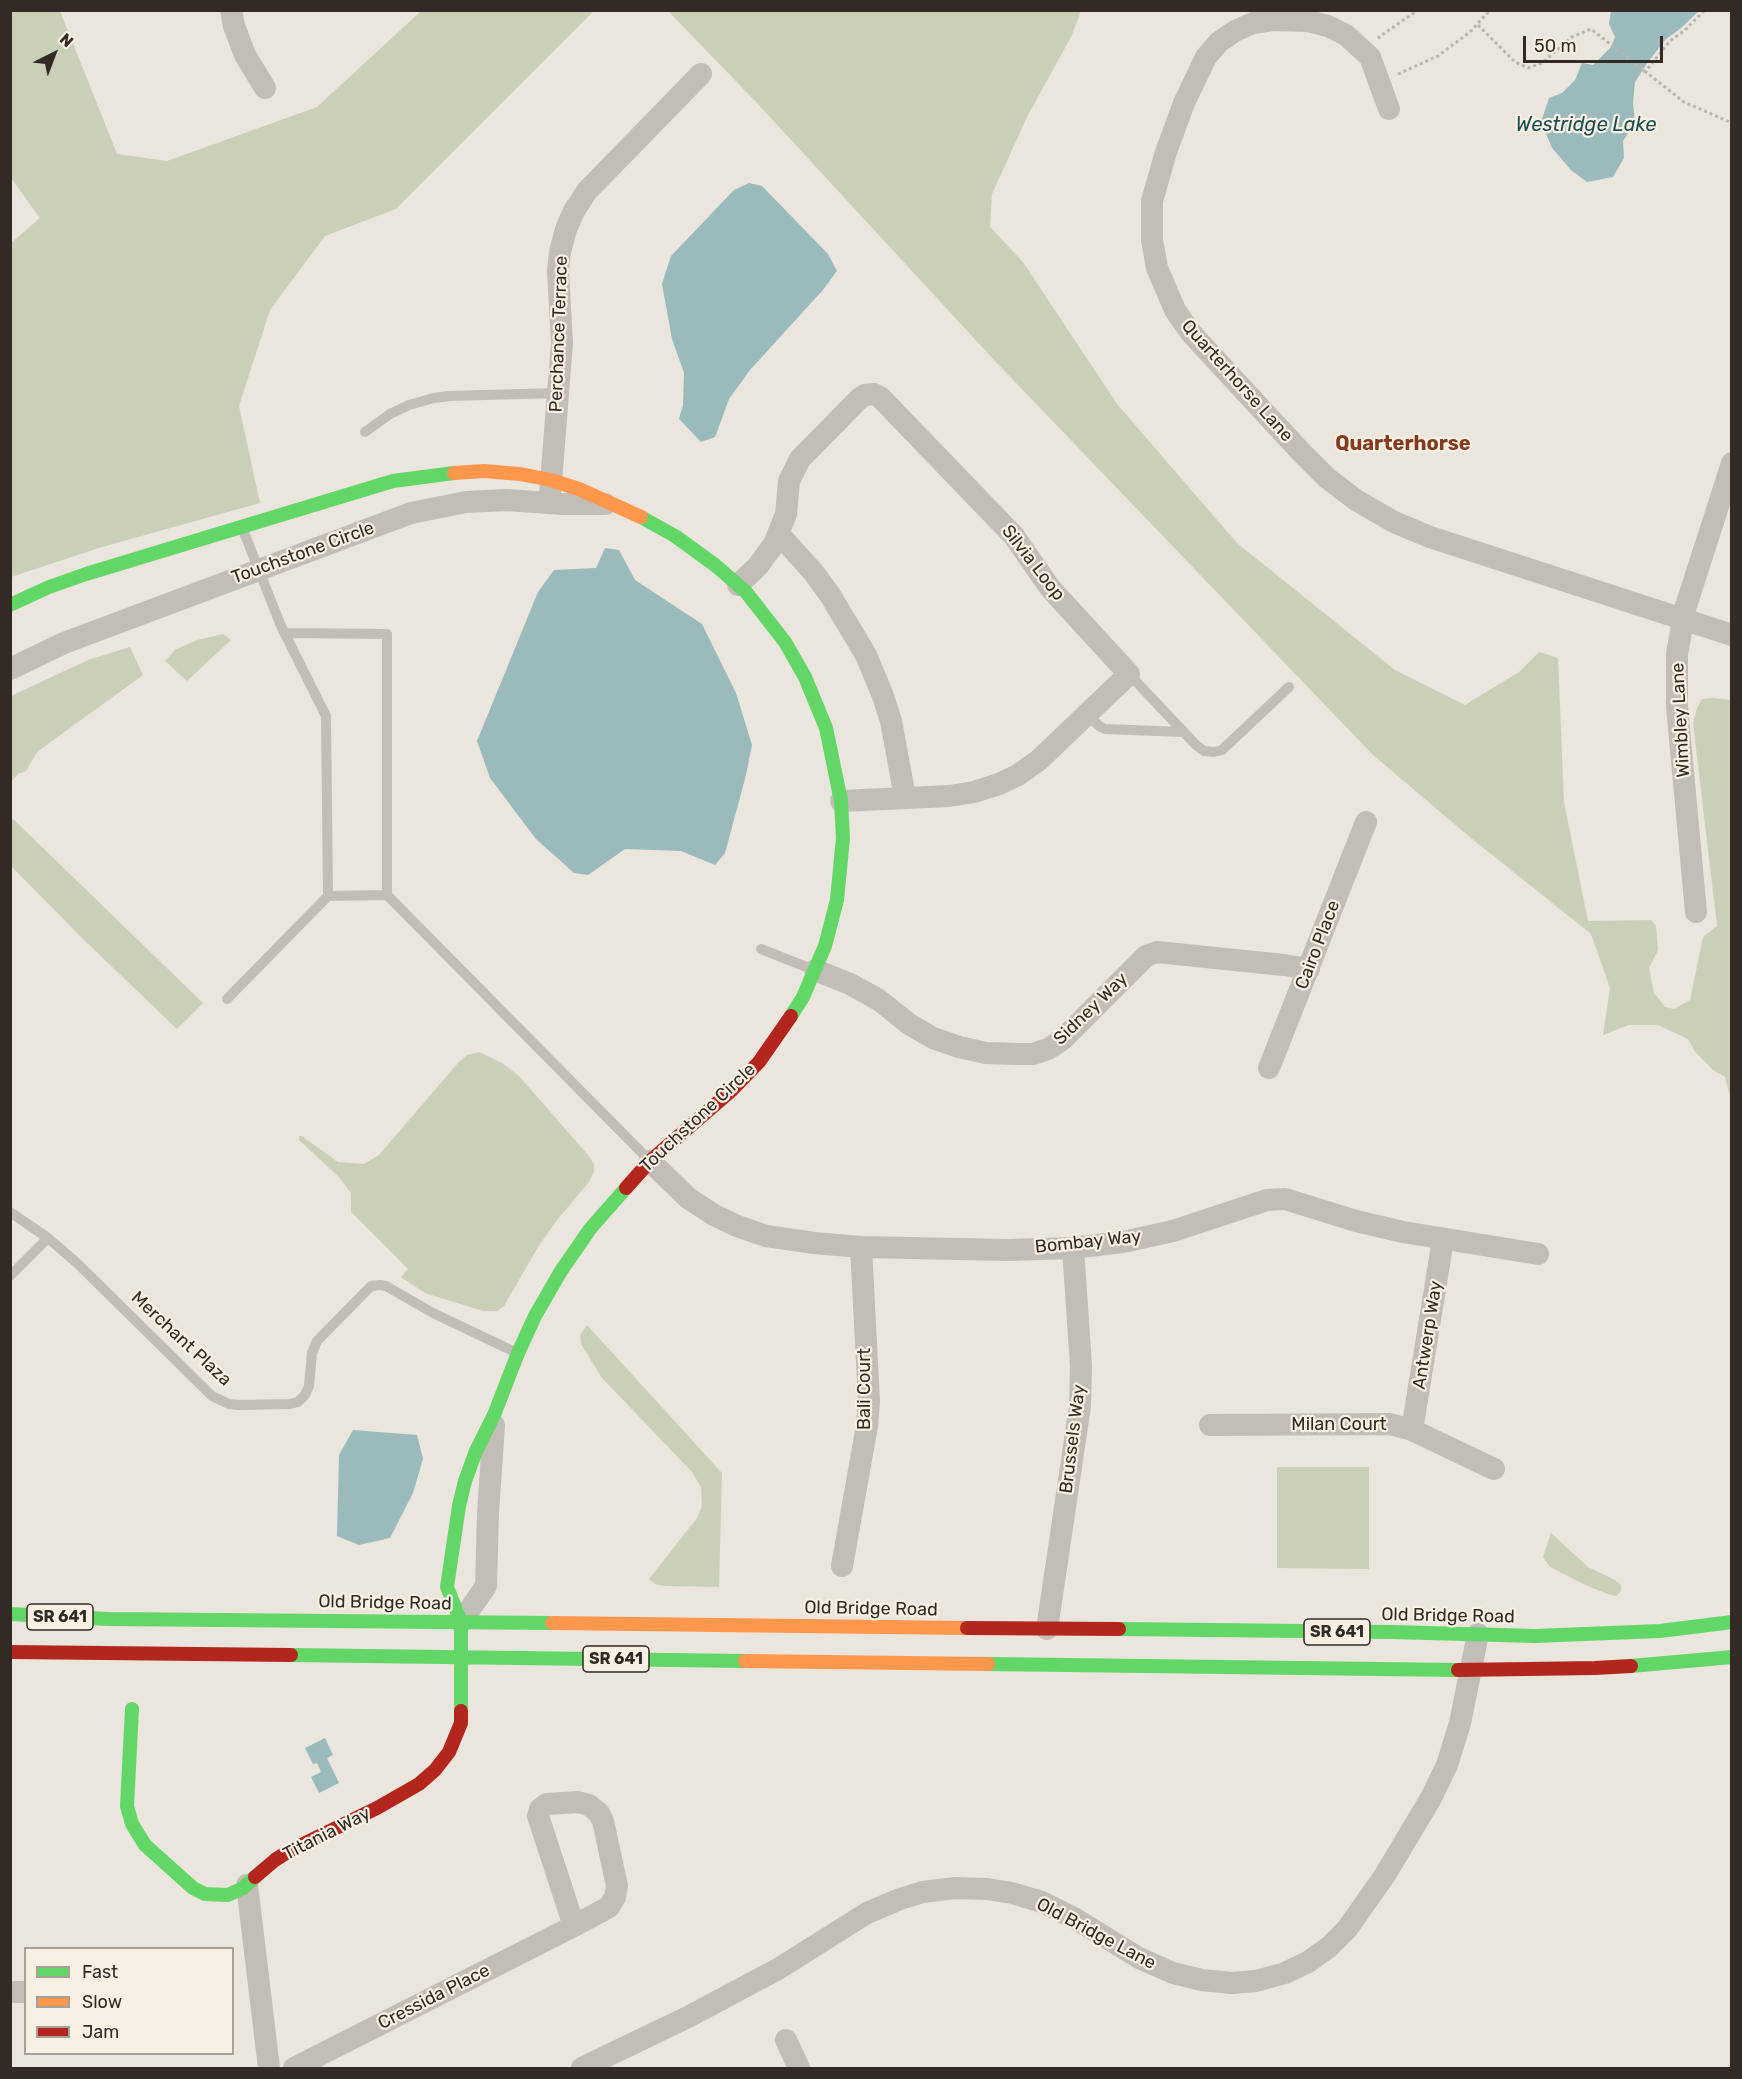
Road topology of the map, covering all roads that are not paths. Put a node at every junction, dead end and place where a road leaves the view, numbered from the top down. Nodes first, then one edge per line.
1 (231, 10) edge
2 (701, 74) dead end
3 (265, 88) dead end
4 (1389, 109) dead end
5 (559, 393) junction
6 (365, 432) dead end
7 (1731, 463) edge
8 (551, 480) junction
9 (549, 503) junction
10 (609, 504) junction
11 (242, 527) junction
12 (779, 534) junction
13 (258, 570) junction
14 (738, 585) junction
15 (10, 605) edge
16 (1683, 619) junction
17 (285, 633) junction
18 (1731, 635) edge
19 (10, 669) edge
20 (1129, 674) junction
21 (1289, 687) dead end
22 (1087, 714) junction
23 (1183, 732) junction
24 (904, 797) junction
25 (841, 801) junction
26 (1366, 822) dead end
27 (387, 895) junction
28 (328, 896) junction
29 (1696, 912) dead end
30 (761, 949) dead end
31 (1309, 969) junction
32 (815, 970) junction
33 (226, 999) dead end
34 (1269, 1068) dead end
35 (651, 1161) junction
36 (10, 1212) edge
37 (48, 1238) junction
38 (1443, 1240) junction
39 (861, 1247) junction
40 (1073, 1248) junction
41 (1538, 1254) dead end
42 (10, 1276) edge
43 (518, 1353) junction
44 (494, 1415) junction
45 (1210, 1425) dead end
46 (1413, 1430) junction
47 (1494, 1469) dead end
48 (842, 1566) dead end
49 (10, 1614) edge
50 (461, 1622) junction
51 (1731, 1622) edge
52 (1047, 1629) junction
53 (1478, 1634) junction
54 (10, 1652) edge
55 (1731, 1657) edge
56 (461, 1658) junction
57 (1470, 1670) junction
58 (132, 1709) dead end
59 (247, 1885) junction
60 (574, 1926) junction
61 (786, 2040) dead end
62 (269, 2068) edge
63 (294, 2068) edge
64 (582, 2068) edge
65 (799, 2068) edge

1 - 3 street
2 - 5 street, Perchance Terrace
4 - 16 street, Quarterhorse Lane
5 - 6 lane
5 - 8 street, Perchance Terrace
7 - 16 street, Wimbley Lane
8 - 9 street, Perchance Terrace
8 - 10 main road, Touchstone Circle
8 - 11 main road, Touchstone Circle
9 - 10 street, Touchstone Circle
9 - 13 street, Touchstone Circle
10 - 14 main road, Touchstone Circle
11 - 13 lane
11 - 15 main road, Touchstone Circle
12 - 14 street, Silvia Loop
12 - 20 street, Silvia Loop
12 - 24 street
13 - 17 lane
13 - 19 street, Touchstone Circle
14 - 25 main road, Touchstone Circle
16 - 18 street, Quarterhorse Lane
16 - 29 street, Wimbley Lane
17 - 27 lane
17 - 28 lane
20 - 22 street
20 - 23 lane
21 - 23 lane
22 - 23 lane
22 - 24 street
24 - 25 street
25 - 32 main road, Touchstone Circle
26 - 31 street, Cairo Place
27 - 28 lane
27 - 35 lane
28 - 33 lane
30 - 32 lane
31 - 32 street, Sidney Way
31 - 34 street, Cairo Place
32 - 35 main road, Touchstone Circle
35 - 39 street, Bombay Way
35 - 43 main road, Touchstone Circle
36 - 37 lane, Merchant Plaza
37 - 42 lane
37 - 43 lane, Merchant Plaza
38 - 40 street, Bombay Way
38 - 41 street, Bombay Way
38 - 46 street, Antwerp Way
39 - 40 street, Bombay Way
39 - 48 street, Bali Court
40 - 52 street, Brussels Way
43 - 44 main road, Touchstone Circle
44 - 50 street, Touchstone Circle
44 - 50 main road, Touchstone Circle
45 - 46 street, Milan Court
46 - 47 street, Milan Court
49 - 50 main road, Old Bridge Road / SR 641
50 - 52 main road, Old Bridge Road / SR 641
50 - 56 main road, Titania Way
51 - 53 main road, Old Bridge Road / SR 641
52 - 53 main road, Old Bridge Road / SR 641
53 - 57 street, Old Bridge Lane
54 - 56 main road, SR 641
55 - 57 main road, SR 641
56 - 57 main road, SR 641
56 - 59 main road, Titania Way
57 - 64 street, Old Bridge Lane
58 - 59 main road
59 - 62 street
60 - 60 street, Cressida Place
60 - 63 street, Cressida Place
61 - 65 street

